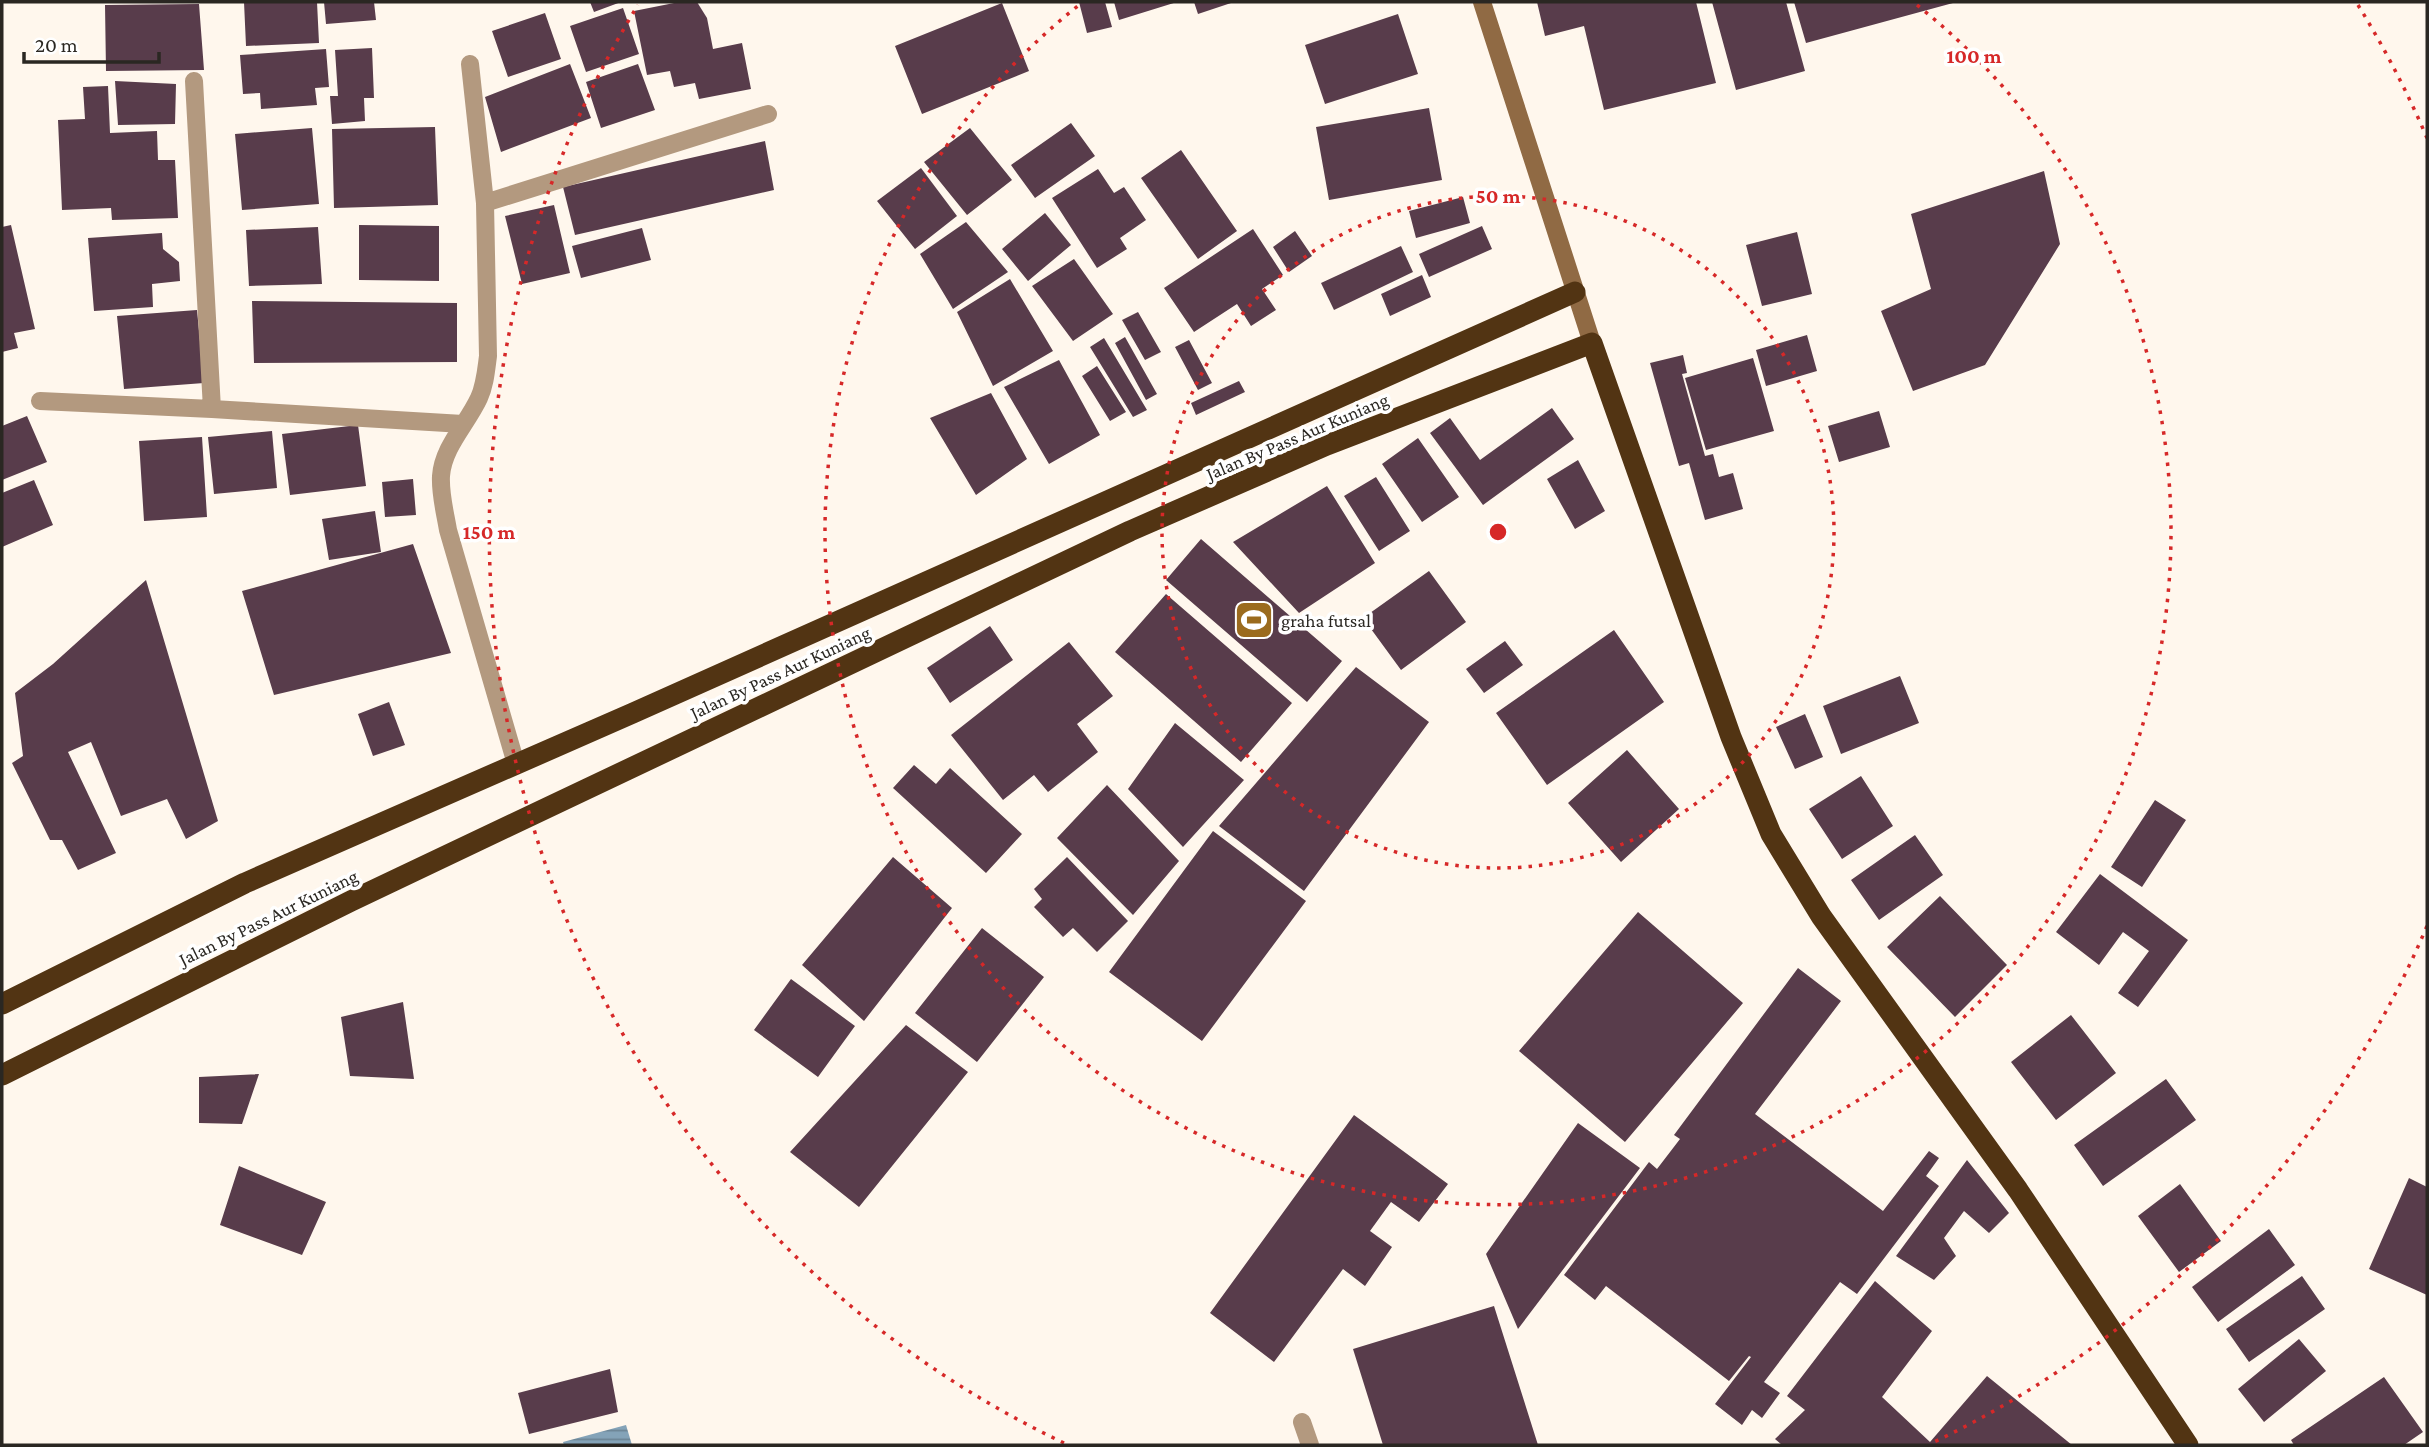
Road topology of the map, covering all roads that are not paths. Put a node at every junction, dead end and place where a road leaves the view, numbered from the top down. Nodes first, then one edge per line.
1 (1482, 2) edge
2 (470, 64) dead end
3 (194, 81) dead end
4 (768, 114) dead end
5 (485, 203) junction
6 (1575, 292) junction
7 (1592, 343) junction
8 (40, 401) dead end
9 (212, 409) junction
10 (463, 424) junction
11 (516, 764) junction
12 (2, 1004) edge
13 (2, 1075) edge
14 (1303, 1422) dead end
15 (1310, 1445) edge
16 (2188, 1445) edge

1 - 6 main road
2 - 5 street
3 - 9 street
4 - 5 street
5 - 10 street
6 - 7 main road
6 - 11 highway, Jalan By Pass Aur Kuniang
7 - 13 highway, Jalan By Pass Aur Kuniang
7 - 16 highway
8 - 9 street
9 - 10 street
10 - 11 street
11 - 12 highway, Jalan By Pass Aur Kuniang
14 - 15 street

